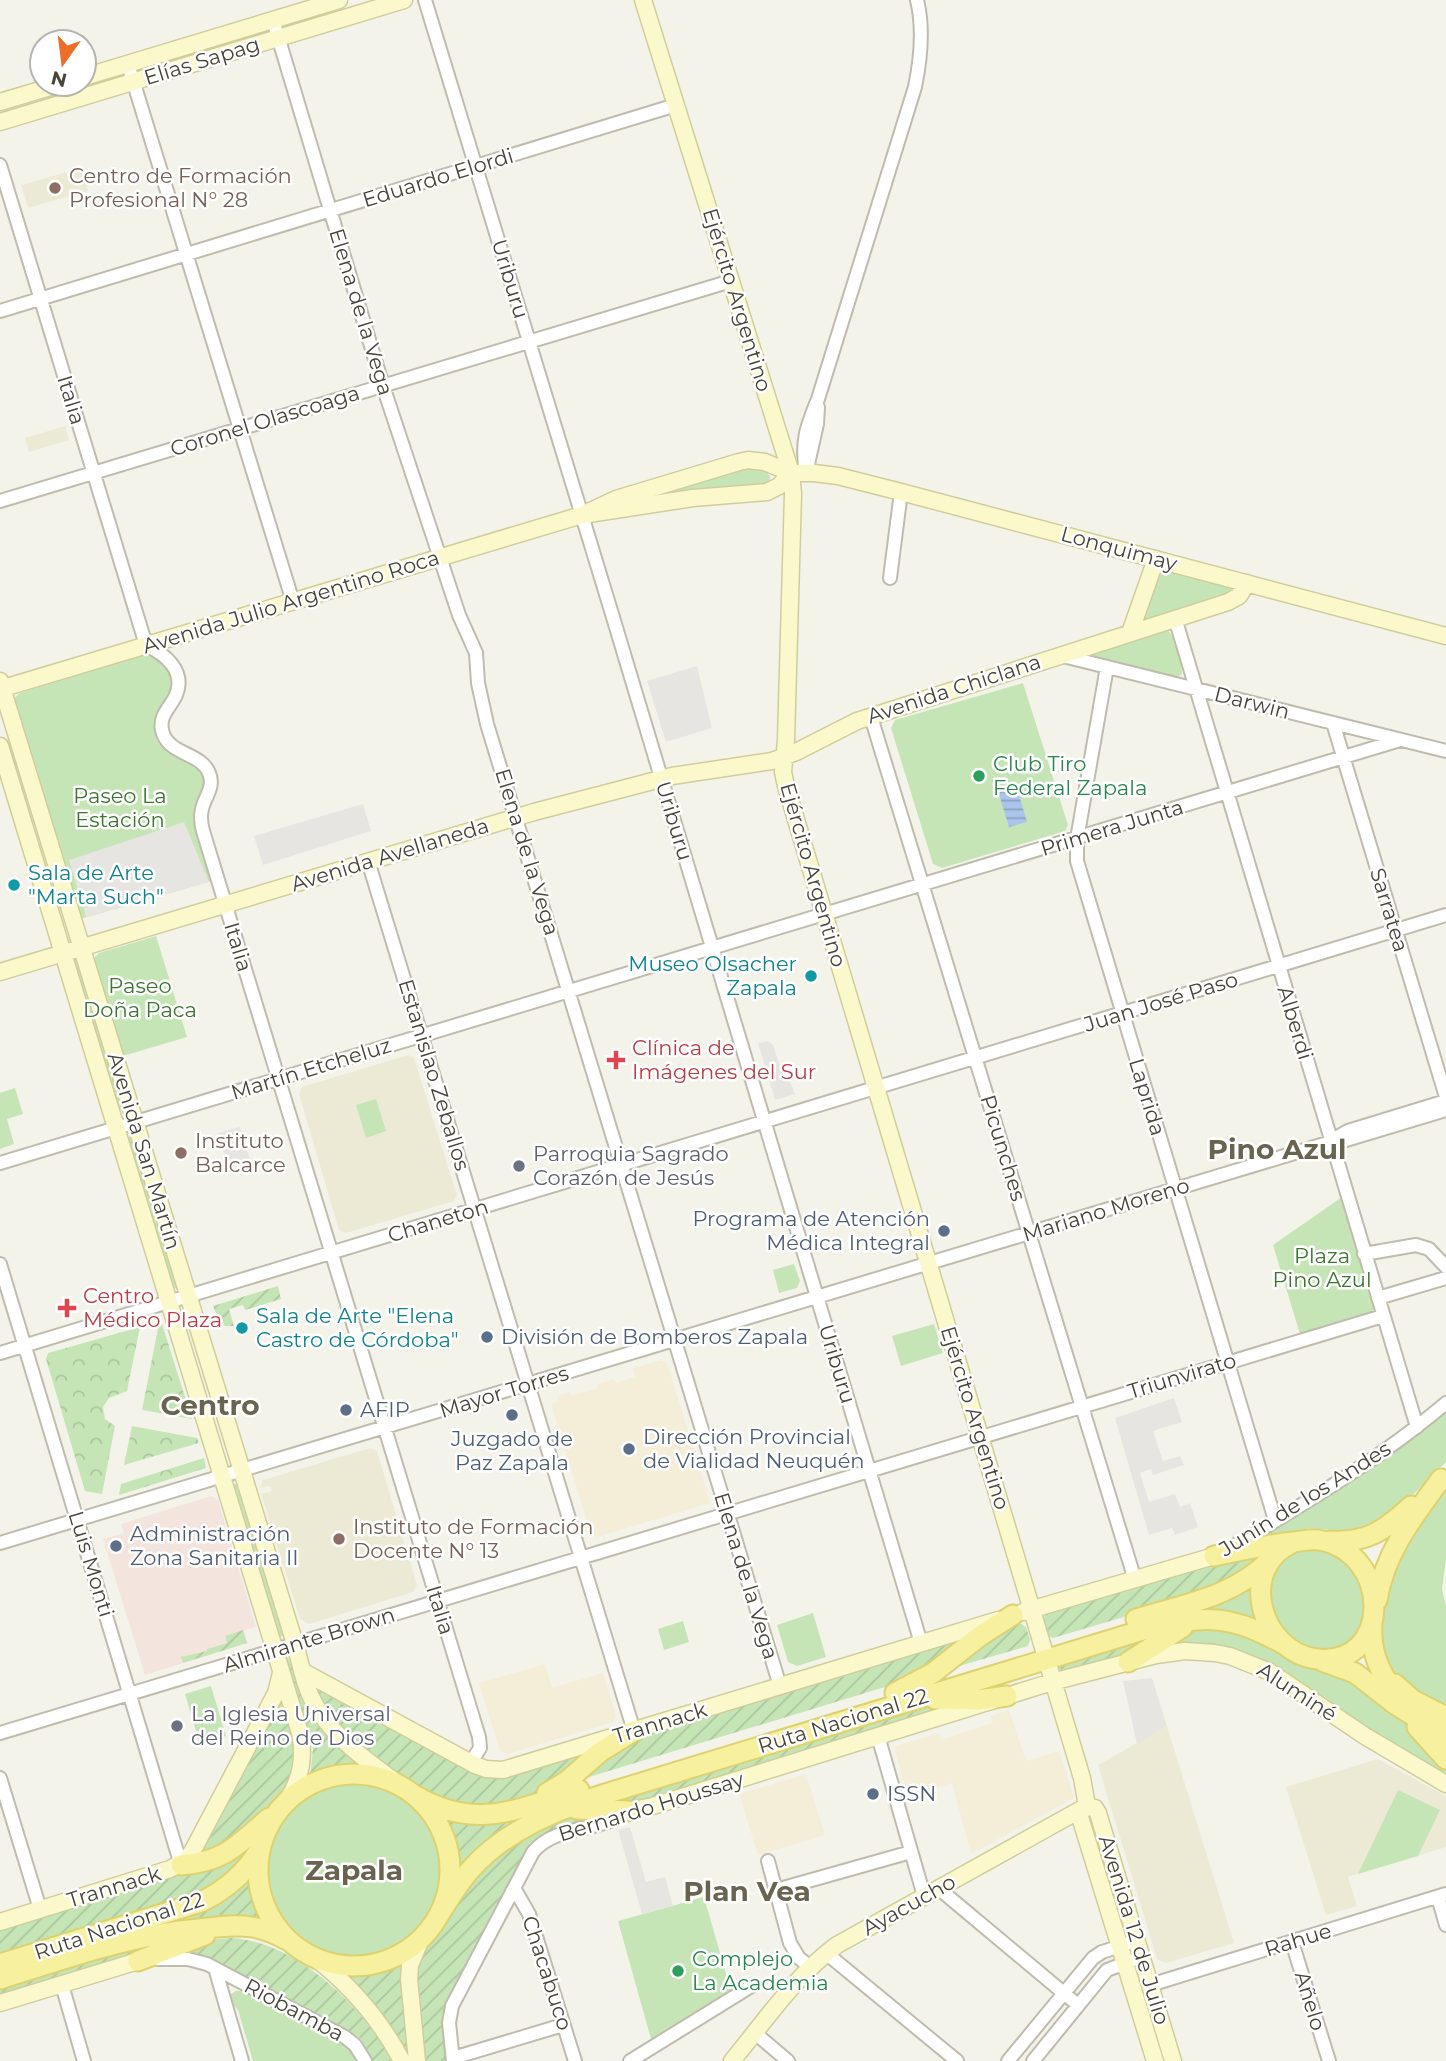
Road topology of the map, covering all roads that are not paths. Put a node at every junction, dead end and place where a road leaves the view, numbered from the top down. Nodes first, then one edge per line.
1 (339, 0) edge
2 (404, 0) edge
3 (425, 0) edge
4 (643, 0) edge
5 (917, 0) edge
6 (273, 20) junction
7 (278, 38) junction
8 (128, 64) junction
9 (98, 73) edge
10 (134, 82) junction
11 (28, 94) edge
12 (0, 102) edge
13 (676, 105) junction
14 (0, 122) edge
15 (0, 165) edge
16 (476, 166) junction
17 (330, 211) junction
18 (186, 254) junction
19 (731, 281) junction
20 (41, 299) junction
21 (0, 311) edge
22 (529, 342) junction
23 (383, 386) junction
24 (240, 429) junction
25 (93, 473) junction
26 (798, 473) junction
27 (901, 492) junction
28 (0, 501) edge
29 (582, 515) junction
30 (440, 557) junction
31 (1156, 559) junction
32 (890, 578) dead end
33 (1247, 583) junction
34 (293, 602) junction
35 (1175, 618) junction
36 (1129, 633) junction
37 (1446, 636) edge
38 (146, 645) junction
39 (1058, 655) junction
40 (1107, 667) junction
41 (1, 686) edge
42 (1196, 689) junction
43 (871, 717) junction
44 (1333, 723) junction
45 (1400, 740) junction
46 (0, 746) edge
47 (1446, 751) edge
48 (784, 757) junction
49 (1343, 758) junction
50 (662, 779) junction
51 (1226, 793) junction
52 (516, 817) junction
53 (1077, 839) junction
54 (368, 861) junction
55 (923, 885) junction
56 (225, 904) junction
57 (824, 915) junction
58 (1446, 915) edge
59 (1395, 930) junction
60 (82, 947) junction
61 (713, 948) junction
62 (62, 953) junction
63 (1278, 966) junction
64 (0, 972) edge
65 (569, 992) junction
66 (1122, 1014) junction
67 (422, 1036) junction
68 (976, 1058) junction
69 (278, 1079) junction
70 (876, 1089) junction
71 (1446, 1099) edge
72 (1446, 1110) edge
73 (135, 1122) junction
74 (765, 1122) junction
75 (116, 1128) junction
76 (1331, 1142) junction
77 (0, 1163) edge
78 (622, 1165) junction
79 (1175, 1189) junction
80 (475, 1210) junction
81 (1029, 1233) junction
82 (331, 1253) junction
83 (1364, 1254) junction
84 (0, 1264) edge
85 (928, 1264) junction
86 (1446, 1267) edge
87 (1446, 1278) edge
88 (188, 1296) junction
89 (817, 1297) junction
90 (1378, 1298) junction
91 (168, 1302) junction
92 (1383, 1315) junction
93 (675, 1340) junction
94 (25, 1345) junction
95 (0, 1353) edge
96 (1227, 1362) junction
97 (528, 1384) junction
98 (1446, 1403) edge
99 (1082, 1406) junction
100 (1417, 1427) junction
101 (384, 1428) junction
102 (980, 1437) junction
103 (242, 1470) junction
104 (869, 1470) junction
105 (221, 1477) junction
106 (1443, 1477) edge
107 (727, 1513) junction
108 (77, 1520) junction
109 (1275, 1520) junction
110 (1322, 1541) junction
111 (1294, 1542) junction
112 (0, 1543) edge
113 (1214, 1556) junction
114 (581, 1557) junction
115 (1270, 1560) junction
116 (1135, 1580) junction
117 (437, 1601) junction
118 (1032, 1609) junction
119 (1013, 1615) junction
120 (1200, 1619) junction
121 (1373, 1619) junction
122 (921, 1643) junction
123 (295, 1644) junction
124 (1287, 1646) junction
125 (274, 1650) junction
126 (1044, 1654) junction
127 (1315, 1659) junction
128 (1128, 1662) junction
129 (1380, 1668) junction
130 (302, 1671) junction
131 (281, 1673) junction
132 (1052, 1682) junction
133 (780, 1686) junction
134 (130, 1694) junction
135 (1384, 1695) junction
136 (1007, 1696) junction
137 (900, 1698) junction
138 (1446, 1717) edge
139 (1427, 1725) junction
140 (634, 1731) junction
141 (0, 1733) edge
142 (878, 1736) junction
143 (1446, 1736) edge
144 (1446, 1759) edge
145 (471, 1762) junction
146 (0, 1778) edge
147 (1446, 1784) edge
148 (410, 1792) junction
149 (283, 1806) junction
150 (1087, 1806) junction
151 (520, 1808) junction
152 (628, 1811) junction
153 (555, 1812) junction
154 (260, 1849) junction
155 (911, 1852) junction
156 (768, 1861) dead end
157 (181, 1865) junction
158 (514, 1888) junction
159 (776, 1890) junction
160 (931, 1892) junction
161 (1442, 1896) edge
162 (40, 1909) junction
163 (437, 1918) junction
164 (0, 1922) edge
165 (1446, 1925) edge
166 (239, 1926) junction
167 (421, 1938) junction
168 (1137, 1941) junction
169 (1292, 1942) junction
170 (292, 1943) junction
171 (1120, 1946) junction
172 (826, 1953) junction
173 (314, 1957) junction
174 (1142, 1957) junction
175 (138, 1961) junction
176 (1125, 1963) junction
177 (0, 1964) edge
178 (810, 1967) junction
179 (215, 1968) junction
180 (0, 1979) edge
181 (62, 1985) junction
182 (753, 1985) dead end
183 (1150, 1985) junction
184 (1064, 1993) junction
185 (0, 2003) edge
186 (1078, 2005) junction
187 (563, 2025) junction
188 (755, 2033) junction
189 (453, 2060) edge
190 (85, 2061) edge
191 (242, 2061) edge
192 (365, 2061) edge
193 (402, 2061) edge
194 (417, 2061) edge
195 (575, 2061) edge
196 (631, 2061) edge
197 (732, 2061) edge
198 (789, 2061) edge
199 (957, 2061) edge
200 (1009, 2061) edge
201 (1033, 2061) edge
202 (1155, 2061) edge
203 (1174, 2061) edge
204 (1329, 2061) edge

1 - 6 main road, Elías Sapag
2 - 7 main road, Elías Sapag
3 - 16 street, Uriburu
4 - 13 main road, Ejército Argentino
5 - 26 street
6 - 7 street, Elena de la Vega
6 - 8 main road, Elías Sapag
7 - 10 main road, Elías Sapag
7 - 17 street, Elena de la Vega
8 - 9 main road, Elías Sapag
8 - 10 street
10 - 14 main road, Elías Sapag
10 - 18 street
11 - 12 main road
13 - 16 street, Eduardo Elordi
13 - 19 main road, Ejército Argentino
15 - 20 street, Italia
16 - 17 street, Eduardo Elordi
16 - 22 street, Uriburu
17 - 18 street, Eduardo Elordi
17 - 23 street, Elena de la Vega
18 - 20 street, Eduardo Elordi
18 - 24 street
19 - 22 street, Coronel Olascoaga
19 - 26 main road, Ejército Argentino
20 - 21 street, Eduardo Elordi
20 - 25 street, Italia
22 - 23 street, Coronel Olascoaga
22 - 29 street, Uriburu
23 - 24 street, Coronel Olascoaga
23 - 30 street, Elena de la Vega
24 - 25 street, Coronel Olascoaga
24 - 34 street
25 - 28 street, Coronel Olascoaga
25 - 38 street, Italia
26 - 27 main road, Lonquimay
26 - 29 main road, Avenida Julio Argentino Roca
26 - 29 main road, Avenida Julio Argentino Roca
26 - 48 main road, Ejército Argentino
27 - 31 main road, Lonquimay
27 - 32 street
29 - 30 main road, Avenida Julio Argentino Roca
29 - 50 street, Uriburu
30 - 34 main road, Avenida Julio Argentino Roca
30 - 52 street, Elena de la Vega
31 - 33 main road, Lonquimay
31 - 36 main road
33 - 35 main road, Avenida Chiclana
33 - 37 main road, Lonquimay
34 - 38 main road, Avenida Julio Argentino Roca
35 - 36 main road, Avenida Chiclana
35 - 42 street, Alberdi
36 - 39 main road, Avenida Chiclana
38 - 41 main road, Avenida Julio Argentino Roca
38 - 56 street, Italia
39 - 40 street, Darwin
39 - 43 main road, Avenida Chiclana
40 - 42 street, Darwin
40 - 53 street, Laprida
41 - 60 main road, Avenida San Martín
42 - 44 street, Darwin
42 - 51 street, Alberdi
43 - 48 main road, Avenida Chiclana
43 - 55 street, Picunches
44 - 45 street, Darwin
44 - 49 street, Sarratea
45 - 47 street, Darwin
45 - 49 street, Primera Junta
46 - 62 main road, Avenida San Martín
48 - 50 main road, Avenida Avellaneda
48 - 57 main road, Ejército Argentino
49 - 51 street, Primera Junta
49 - 59 street, Sarratea
50 - 52 main road, Avenida Avellaneda
50 - 61 street, Uriburu
51 - 53 street, Primera Junta
51 - 63 street, Alberdi
52 - 54 main road, Avenida Avellaneda
52 - 65 street, Elena de la Vega
53 - 55 street, Primera Junta
53 - 66 street, Laprida
54 - 56 main road, Avenida Avellaneda
54 - 67 street, Estanislao Zeballos
55 - 57 street, Primera Junta
55 - 68 street, Picunches
56 - 60 main road, Avenida Avellaneda
56 - 69 street, Italia
57 - 61 street, Martín Etcheluz
57 - 70 main road, Ejército Argentino
58 - 59 street, Juan José Paso
59 - 63 street, Juan José Paso
59 - 71 street, Sarratea
60 - 62 main road, Avenida Avellaneda
60 - 73 main road, Avenida San Martín
61 - 65 street, Martín Etcheluz
61 - 74 street, Uriburu
62 - 64 main road, Avenida Avellaneda
62 - 75 main road, Avenida San Martín
63 - 66 street, Juan José Paso
63 - 76 street, Alberdi
65 - 67 street, Martín Etcheluz
65 - 78 street, Elena de la Vega
66 - 68 street, Juan José Paso
66 - 79 street, Laprida
67 - 69 street, Martín Etcheluz
67 - 80 street, Estanislao Zeballos
68 - 70 street, Juan José Paso
68 - 81 street, Picunches
69 - 73 street, Martín Etcheluz
69 - 82 street, Italia
70 - 74 street, Chaneton
70 - 85 main road, Ejército Argentino
71 - 76 street
72 - 76 street, Mariano Moreno
73 - 75 street, Martín Etcheluz
73 - 88 main road, Avenida San Martín
74 - 78 street, Chaneton
74 - 89 street, Uriburu
75 - 77 street, Martín Etcheluz
75 - 91 main road, Avenida San Martín
76 - 79 street, Mariano Moreno
76 - 83 street, Alberdi
78 - 80 street, Chaneton
78 - 93 street, Elena de la Vega
79 - 81 street, Mariano Moreno
79 - 96 street, Laprida
80 - 82 street, Chaneton
80 - 97 street, Estanislao Zeballos
81 - 85 street, Mariano Moreno
81 - 99 street, Picunches
82 - 88 street, Chaneton
82 - 101 street, Italia
83 - 86 street
83 - 90 street, Alberdi
84 - 94 street, Luis Monti
85 - 89 street, Mayor Torres
85 - 102 main road, Ejército Argentino
87 - 90 street
88 - 91 street, Chaneton
88 - 103 main road, Avenida San Martín
89 - 93 street, Mayor Torres
89 - 104 street, Uriburu
90 - 92 street, Alberdi
91 - 94 street, Chaneton
91 - 105 main road, Avenida San Martín
92 - 96 street, Triunvirato
92 - 100 street, Alberdi
93 - 97 street, Mayor Torres
93 - 107 street, Elena de la Vega
94 - 95 street, Chaneton
94 - 108 street, Luis Monti
96 - 99 street, Triunvirato
96 - 109 street, Laprida
97 - 101 street, Mayor Torres
97 - 114 street, Estanislao Zeballos
98 - 100 street, Junín de los Andes
99 - 102 street, Triunvirato
99 - 116 street, Picunches
100 - 109 street, Junín de los Andes
101 - 103 street, Mayor Torres
101 - 117 street, Italia
102 - 104 street, Almirante Brown
102 - 118 main road, Ejército Argentino
103 - 105 street, Mayor Torres
103 - 123 main road, Avenida San Martín
104 - 107 street, Almirante Brown
104 - 122 street, Uriburu
105 - 108 street, Mayor Torres
105 - 125 main road, Avenida San Martín
106 - 110 main road
106 - 121 main road
107 - 114 street, Almirante Brown
107 - 133 street, Elena de la Vega
108 - 112 street, Mayor Torres
108 - 134 street, Luis Monti
109 - 113 street, Junín de los Andes
110 - 111 main road
110 - 121 main road
111 - 113 main road
111 - 115 main road
113 - 116 main road, Junín de los Andes
114 - 117 street, Almirante Brown
114 - 140 street, Estanislao Zeballos
115 - 124 main road
115 - 126 main road, Ruta Nacional 22
116 - 118 main road, Junín de los Andes
117 - 123 street, Almirante Brown
117 - 145 street, Italia
118 - 119 main road, Trannack
118 - 126 main road, Ejército Argentino
119 - 122 main road, Trannack
119 - 137 main road
120 - 124 main road, Ruta Nacional 22
120 - 126 main road, Ruta Nacional 22
120 - 128 main road
121 - 127 main road
121 - 129 main road
122 - 133 main road, Trannack
123 - 125 street, Almirante Brown
123 - 130 main road, Avenida San Martín
124 - 127 main road
125 - 131 main road, Avenida San Martín
125 - 134 street, Almirante Brown
126 - 132 main road, Avenida 12 de Julio
126 - 137 main road, Ruta Nacional 22
127 - 135 main road
128 - 132 main road, Aluminé
128 - 147 main road, Aluminé
129 - 138 main road
129 - 139 main road
130 - 145 main road, Trannack
130 - 148 main road, Avenida San Martín
131 - 149 main road, Avenida San Martín
131 - 157 main road, Trannack
132 - 136 main road, Bernardo Houssay
132 - 150 main road, Avenida 12 de Julio
133 - 140 main road, Trannack
134 - 141 street, Almirante Brown
134 - 157 street, Luis Monti
135 - 139 main road
135 - 144 main road
136 - 137 main road
136 - 142 main road, Bernardo Houssay
137 - 151 main road, Ruta Nacional 22
137 - 153 main road, Ruta Nacional 22
139 - 143 main road
140 - 145 main road, Trannack
140 - 151 main road
142 - 152 main road, Bernardo Houssay
142 - 155 street
146 - 162 street
148 - 149 main road
148 - 151 main road, Ruta Nacional 22
148 - 163 main road
149 - 154 main road
149 - 157 main road
150 - 160 main road, Ayacucho
150 - 168 main road, Avenida 12 de Julio
150 - 171 main road, Avenida 12 de Julio
152 - 153 main road
152 - 158 street, Bernardo Houssay
153 - 163 main road, Ruta Nacional 22
154 - 170 main road
154 - 177 main road, Ruta Nacional 22
155 - 159 street
155 - 160 street
156 - 159 street
157 - 162 main road, Trannack
158 - 187 street, Chacabuco
158 - 189 street, Bernardo Houssay
159 - 178 street
160 - 172 main road, Ayacucho
160 - 184 street
161 - 165 street
161 - 169 street, Rahue
162 - 164 main road, Trannack
163 - 167 main road
166 - 170 main road, Ruta Nacional 22
166 - 175 main road
166 - 180 main road, Ruta Nacional 22
167 - 173 main road
167 - 194 main road
168 - 171 street
168 - 174 main road, Avenida 12 de Julio
169 - 183 street, Rahue
169 - 204 street, Añelo
170 - 173 main road
171 - 176 main road, Avenida 12 de Julio
171 - 184 street
172 - 178 main road, Ayacucho
172 - 199 street
173 - 193 main road
174 - 176 street
174 - 183 main road, Avenida 12 de Julio
175 - 179 street
175 - 181 main road
176 - 186 street
176 - 202 main road, Avenida 12 de Julio
178 - 188 main road, Ayacucho
179 - 191 street
179 - 192 street, Riobamba
181 - 185 main road
181 - 190 street
182 - 196 street
183 - 203 main road, Avenida 12 de Julio
184 - 186 street
184 - 200 street
186 - 201 street
187 - 189 street
187 - 195 street, Chacabuco
188 - 197 main road, Ayacucho
188 - 198 street

